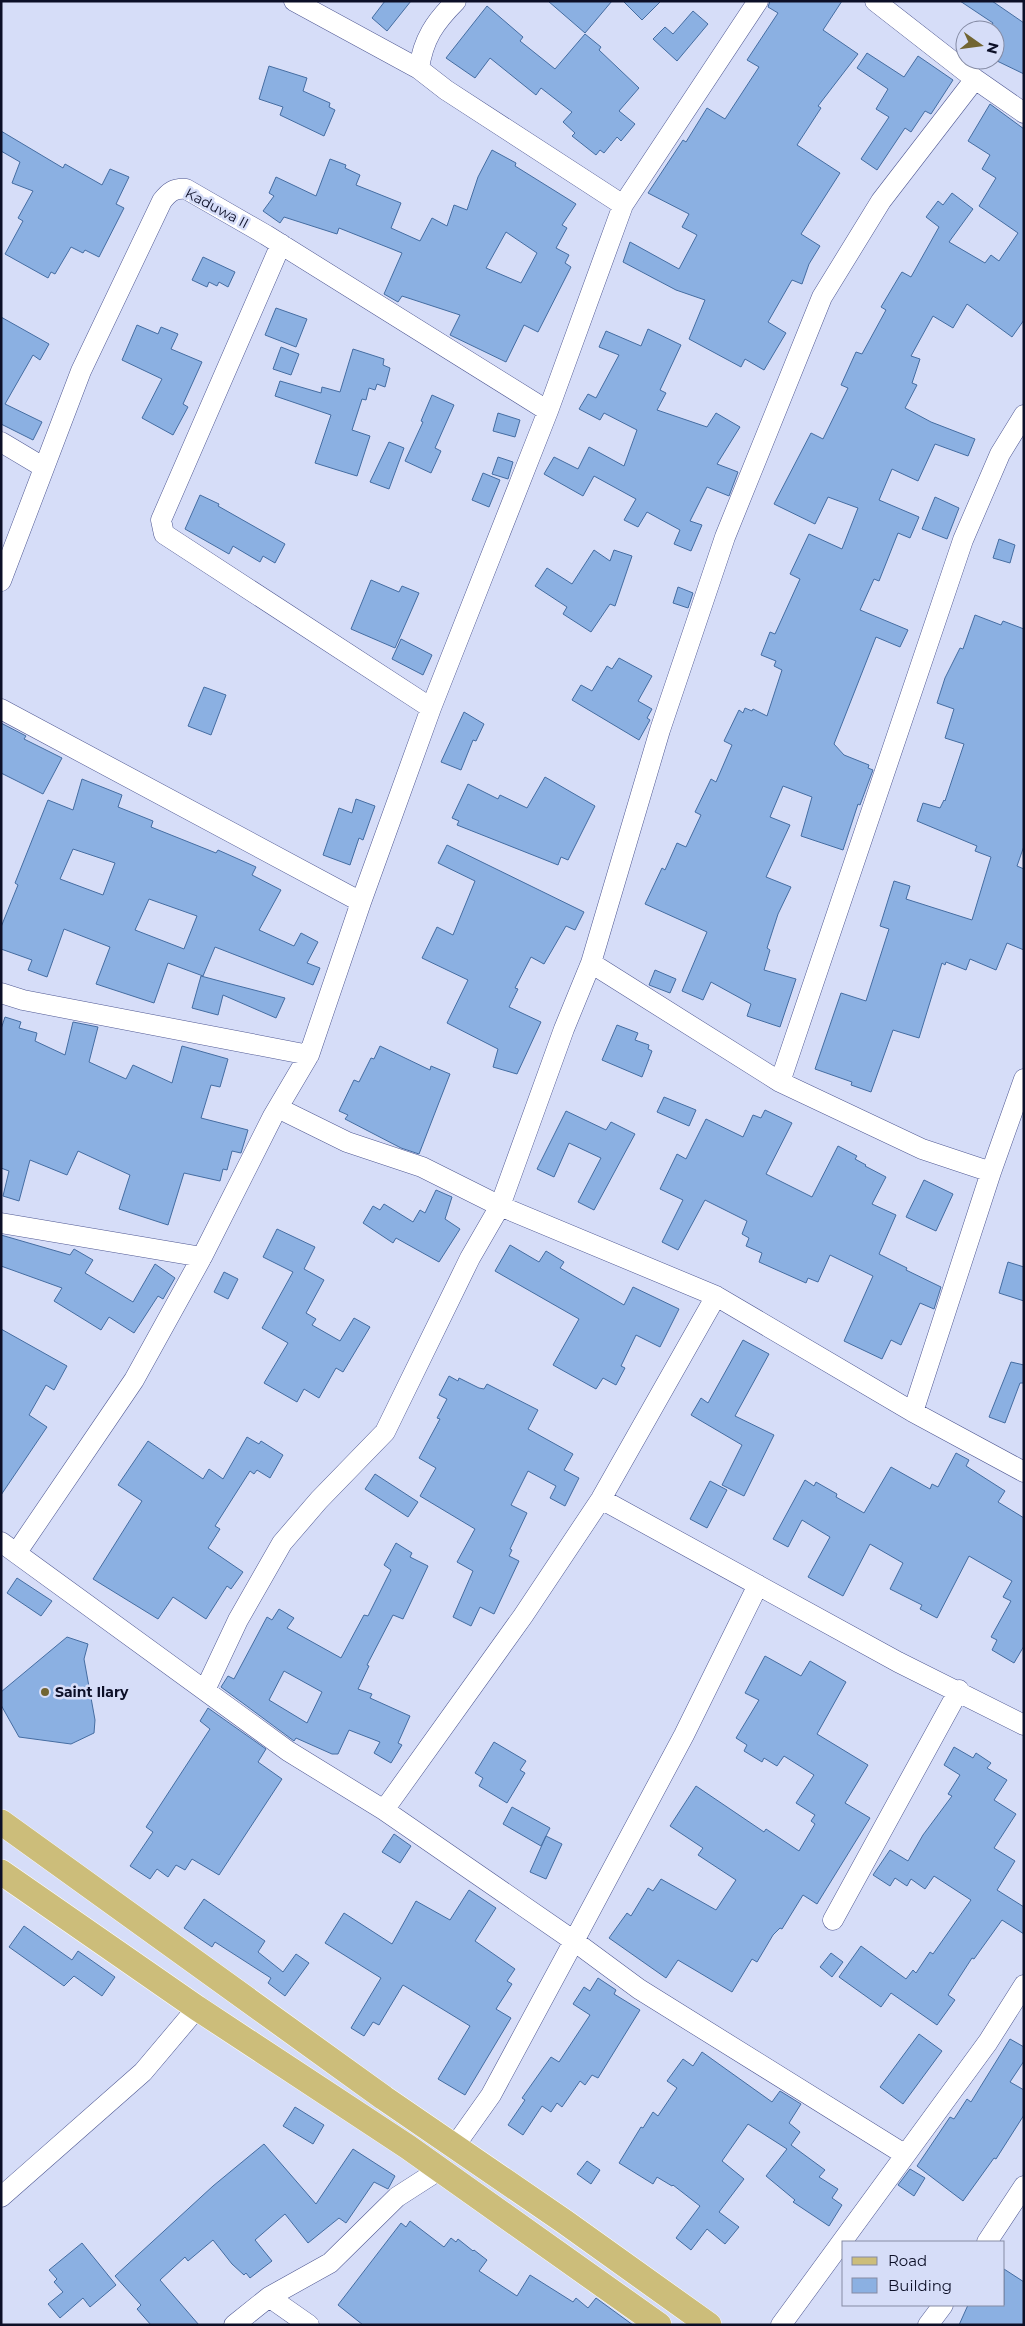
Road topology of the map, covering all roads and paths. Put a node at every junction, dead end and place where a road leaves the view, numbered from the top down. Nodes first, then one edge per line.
1 (294, 1) edge
2 (456, 1) edge
3 (758, 1) edge
4 (875, 1) edge
5 (419, 69) junction
6 (975, 79) junction
7 (1024, 113) edge
8 (623, 205) junction
9 (280, 244) junction
10 (548, 411) junction
11 (1024, 415) edge
12 (1, 442) edge
13 (43, 467) junction
14 (1, 581) edge
15 (432, 708) junction
16 (1, 709) edge
17 (361, 902) junction
18 (591, 963) junction
19 (1, 993) edge
20 (309, 1056) junction
21 (1024, 1079) edge
22 (780, 1082) junction
23 (278, 1108) junction
24 (991, 1172) junction
25 (500, 1206) junction
26 (1, 1223) edge
27 (202, 1256) junction
28 (716, 1296) junction
29 (913, 1412) junction
30 (1024, 1472) edge
31 (601, 1499) junction
32 (9, 1547) edge
33 (758, 1585) junction
34 (205, 1690) junction
35 (959, 1690) junction
36 (1024, 1725) edge
37 (384, 1810) junction
38 (1, 1822) edge
39 (1, 1872) edge
40 (832, 1920) dead end
41 (574, 1941) junction
42 (1024, 1985) edge
43 (197, 2008) junction
44 (454, 2148) junction
45 (904, 2154) junction
46 (439, 2170) junction
47 (1024, 2186) edge
48 (1, 2197) edge
49 (988, 2241) edge
50 (269, 2297) junction
51 (941, 2306) edge
52 (234, 2325) edge
53 (309, 2325) edge
54 (659, 2325) edge
55 (709, 2325) edge
56 (781, 2325) edge
57 (928, 2325) edge

1 - 5 street
2 - 5 street
3 - 8 street
4 - 6 street
5 - 8 street
6 - 7 street
6 - 18 street
8 - 10 street
9 - 10 street, Kaduwa II
9 - 13 street, Kaduwa II
9 - 15 street
10 - 15 street
11 - 22 street
12 - 13 street
13 - 14 street, Kaduwa II
15 - 17 street
16 - 17 street
17 - 20 street
18 - 22 street
18 - 25 street
19 - 20 street
20 - 23 street
21 - 24 street
22 - 24 street
23 - 25 street
23 - 27 street
24 - 29 street
25 - 28 street
25 - 34 street
26 - 27 street
27 - 32 street
28 - 29 street
28 - 31 street
29 - 30 street
31 - 33 street
31 - 37 street
32 - 34 street
33 - 35 street
33 - 41 street
34 - 37 street
35 - 36 street
35 - 40 street
37 - 41 street
38 - 44 main road
39 - 43 main road
41 - 44 street
41 - 45 street
42 - 45 street
43 - 46 main road
43 - 48 street
44 - 55 main road
45 - 56 street
46 - 50 street
46 - 54 main road
47 - 49 street
50 - 52 street
50 - 53 street
51 - 57 street

